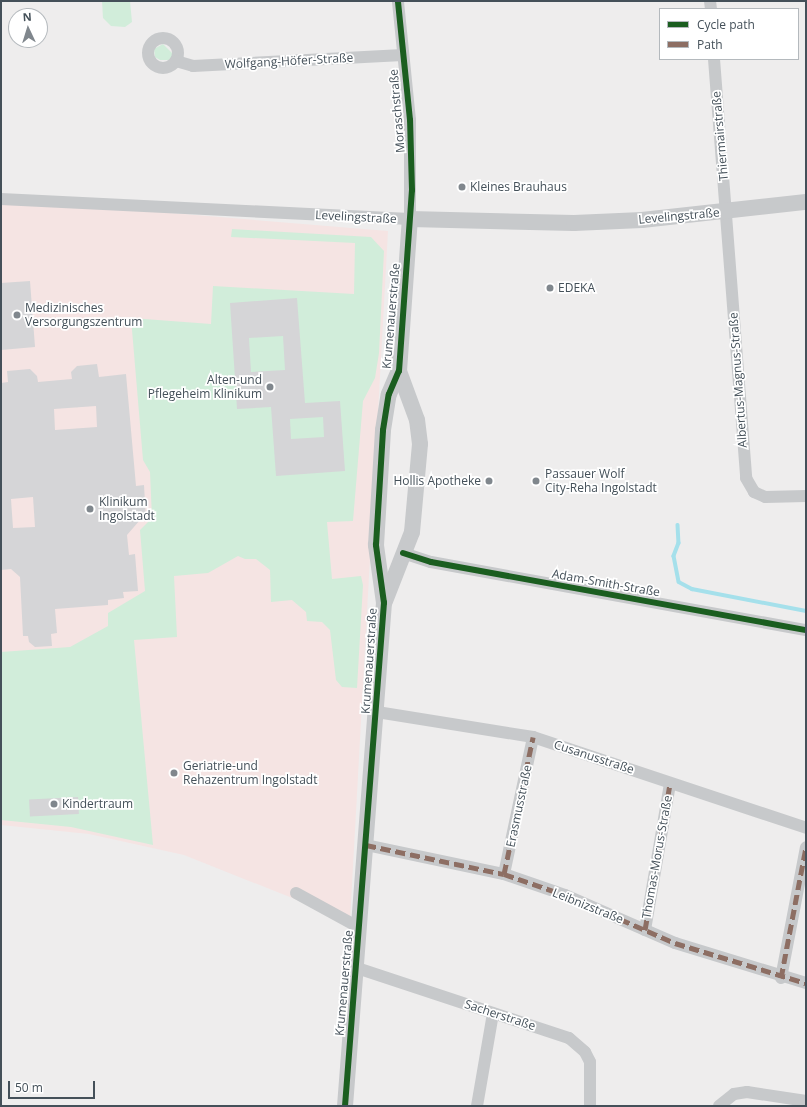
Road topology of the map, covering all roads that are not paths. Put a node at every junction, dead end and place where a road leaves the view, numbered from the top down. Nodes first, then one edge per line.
1 (398, 1) edge
2 (403, 55) junction
3 (714, 60) edge
4 (176, 61) dead end
5 (1, 199) edge
6 (806, 202) edge
7 (726, 212) junction
8 (410, 219) junction
9 (400, 371) junction
10 (386, 411) junction
11 (414, 411) junction
12 (806, 496) edge
13 (376, 545) junction
14 (403, 553) junction
15 (384, 603) junction
16 (806, 630) edge
17 (377, 712) junction
18 (533, 737) junction
19 (670, 784) junction
20 (806, 828) edge
21 (366, 845) junction
22 (806, 847) edge
23 (504, 874) junction
24 (296, 893) dead end
25 (360, 928) junction
26 (645, 930) junction
27 (357, 968) junction
28 (781, 978) junction
29 (806, 983) edge
30 (493, 1013) junction
31 (806, 1101) edge
32 (345, 1106) edge
33 (477, 1106) edge
34 (590, 1106) edge
35 (719, 1106) edge

1 - 2 street, Moraschstraße
2 - 4 street, Wolfgang-Höfer-Straße
2 - 8 street, Moraschstraße
3 - 7 street, Thiermairstraße
5 - 8 street, Levelingstraße
6 - 7 street, Levelingstraße
7 - 8 street, Levelingstraße
7 - 12 street, Albertus-Magnus-Straße
8 - 9 street, Krumenauerstraße
9 - 10 street, Krumenauerstraße
9 - 11 street, Krumenauerstraße
10 - 11 street
10 - 13 street, Krumenauerstraße
11 - 14 street, Krumenauerstraße
13 - 14 street
13 - 15 street, Krumenauerstraße
14 - 15 street, Krumenauerstraße
14 - 16 street, Adam-Smith-Straße
15 - 17 street, Krumenauerstraße
17 - 18 street, Cusanusstraße
17 - 21 street, Krumenauerstraße
18 - 19 street, Cusanusstraße
18 - 23 street, Erasmusstraße
19 - 20 street, Cusanusstraße
19 - 26 street, Thomas-Morus-Straße
21 - 23 street, Leibnizstraße
21 - 25 street, Krumenauerstraße
22 - 28 street
23 - 26 street, Leibnizstraße
24 - 25 street
25 - 27 street, Krumenauerstraße
26 - 28 street, Leibnizstraße
27 - 30 street, Sacherstraße
27 - 32 street, Krumenauerstraße
28 - 29 street, Leibnizstraße
30 - 33 street
30 - 34 street, Sacherstraße
31 - 35 street

